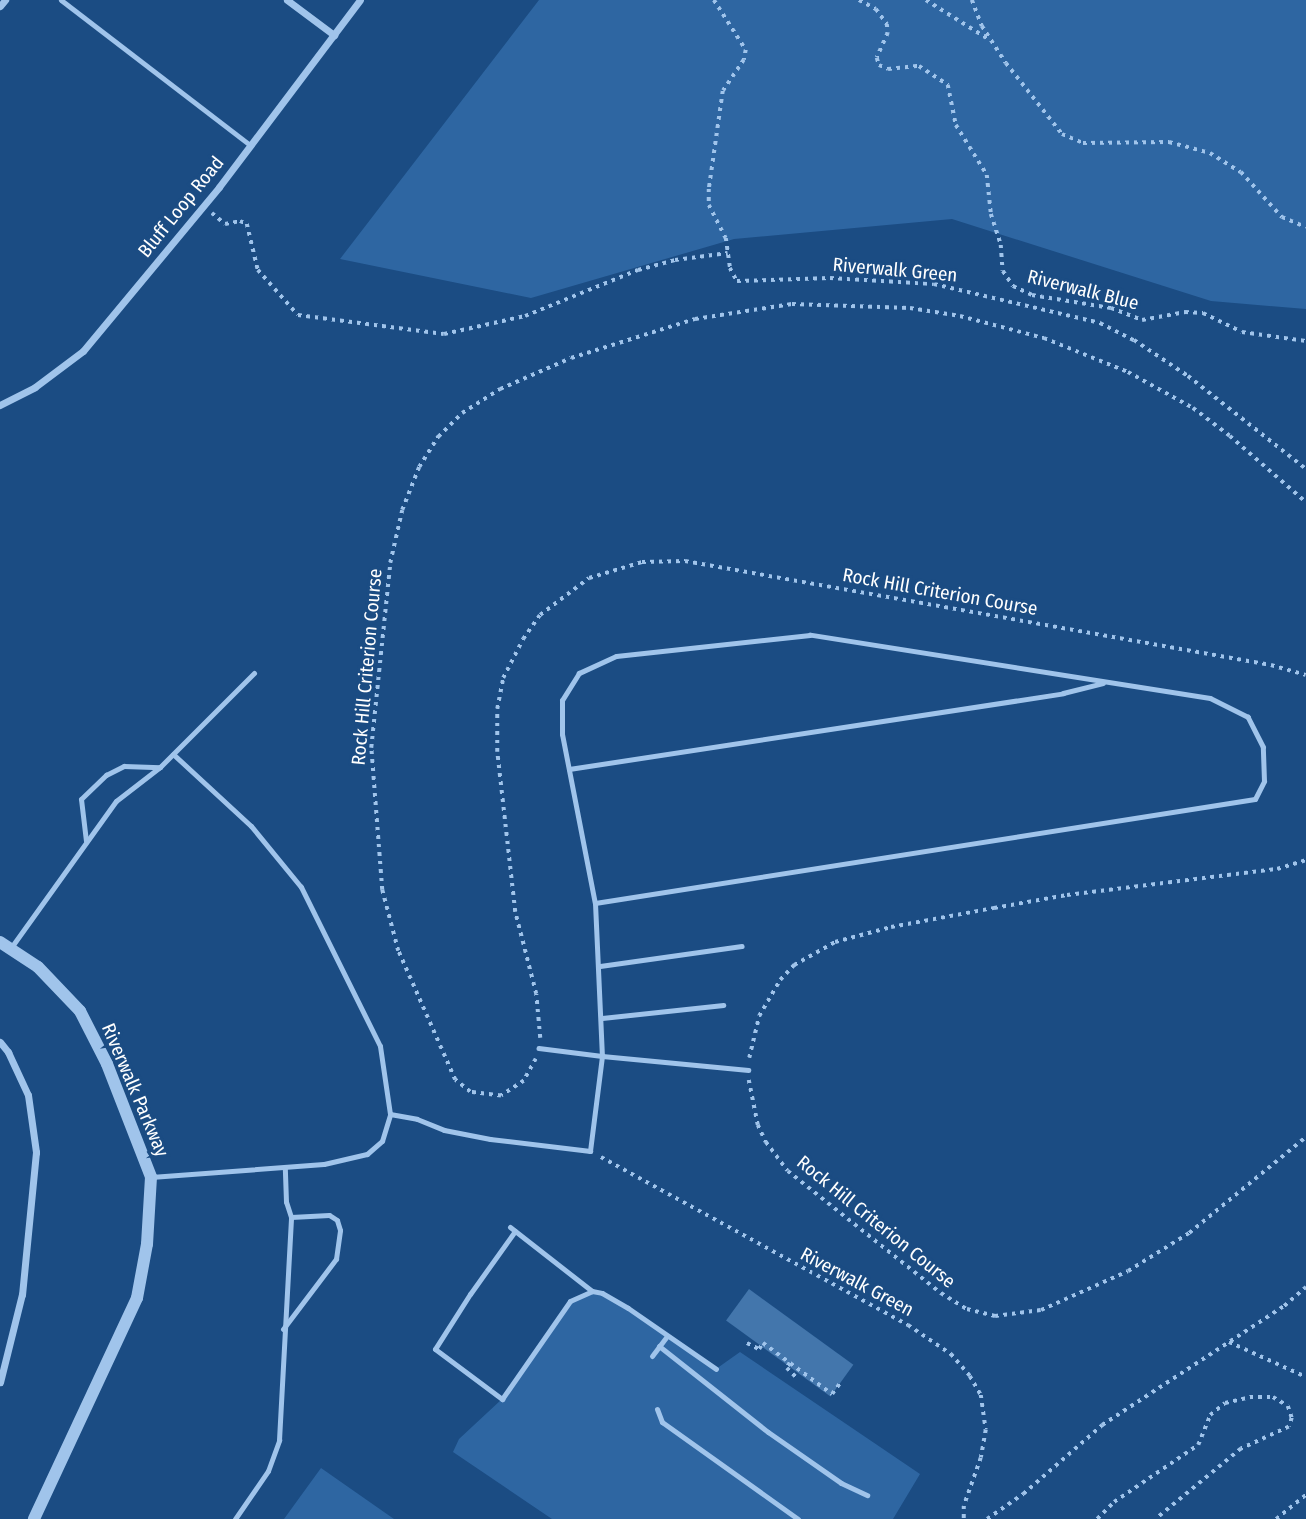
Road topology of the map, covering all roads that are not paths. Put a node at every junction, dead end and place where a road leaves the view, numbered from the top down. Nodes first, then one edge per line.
1 (5, 0) edge
2 (61, 0) edge
3 (287, 0) edge
4 (360, 0) edge
5 (0, 6) edge
6 (334, 34) junction
7 (250, 145) junction
8 (0, 405) edge
9 (254, 673) dead end
10 (1106, 682) junction
11 (173, 754) junction
12 (160, 767) junction
13 (569, 769) junction
14 (86, 842) junction
15 (595, 903) junction
16 (5, 946) edge
17 (742, 946) dead end
18 (600, 966) junction
19 (723, 1005) dead end
20 (602, 1018) junction
21 (0, 1042) edge
22 (539, 1048) road end
23 (8, 1052) junction
24 (602, 1056) junction
25 (0, 1057) edge
26 (748, 1070) road end
27 (390, 1114) junction
28 (285, 1168) junction
29 (151, 1177) junction
30 (291, 1217) junction
31 (592, 1291) junction
32 (283, 1329) junction
33 (667, 1336) junction
34 (659, 1346) junction
35 (652, 1356) dead end
36 (716, 1369) dead end
37 (0, 1382) edge
38 (657, 1409) dead end
39 (867, 1495) dead end
40 (34, 1519) edge
41 (235, 1519) edge
42 (798, 1519) edge

1 - 5 street
2 - 7 lane
3 - 6 street
4 - 6 street, Bluff Loop Road
6 - 7 street, Bluff Loop Road
7 - 8 street, Bluff Loop Road
9 - 11 lane
10 - 13 lane
10 - 13 lane
10 - 15 lane
11 - 12 lane
11 - 27 lane
12 - 14 lane
12 - 14 lane
13 - 15 lane
14 - 16 lane
15 - 18 lane
16 - 29 street, Riverwalk Parkway
17 - 18 lane
18 - 20 lane
19 - 20 lane
20 - 24 lane
21 - 23 street
22 - 24 lane
23 - 25 lane
23 - 37 street
24 - 26 lane
24 - 27 lane
27 - 28 lane
28 - 29 lane
28 - 30 lane
29 - 40 street, Riverwalk Parkway
30 - 32 lane
30 - 32 lane
31 - 31 lane
31 - 33 lane
32 - 41 lane
33 - 34 lane
33 - 36 lane
34 - 35 lane
34 - 39 lane
38 - 42 lane

